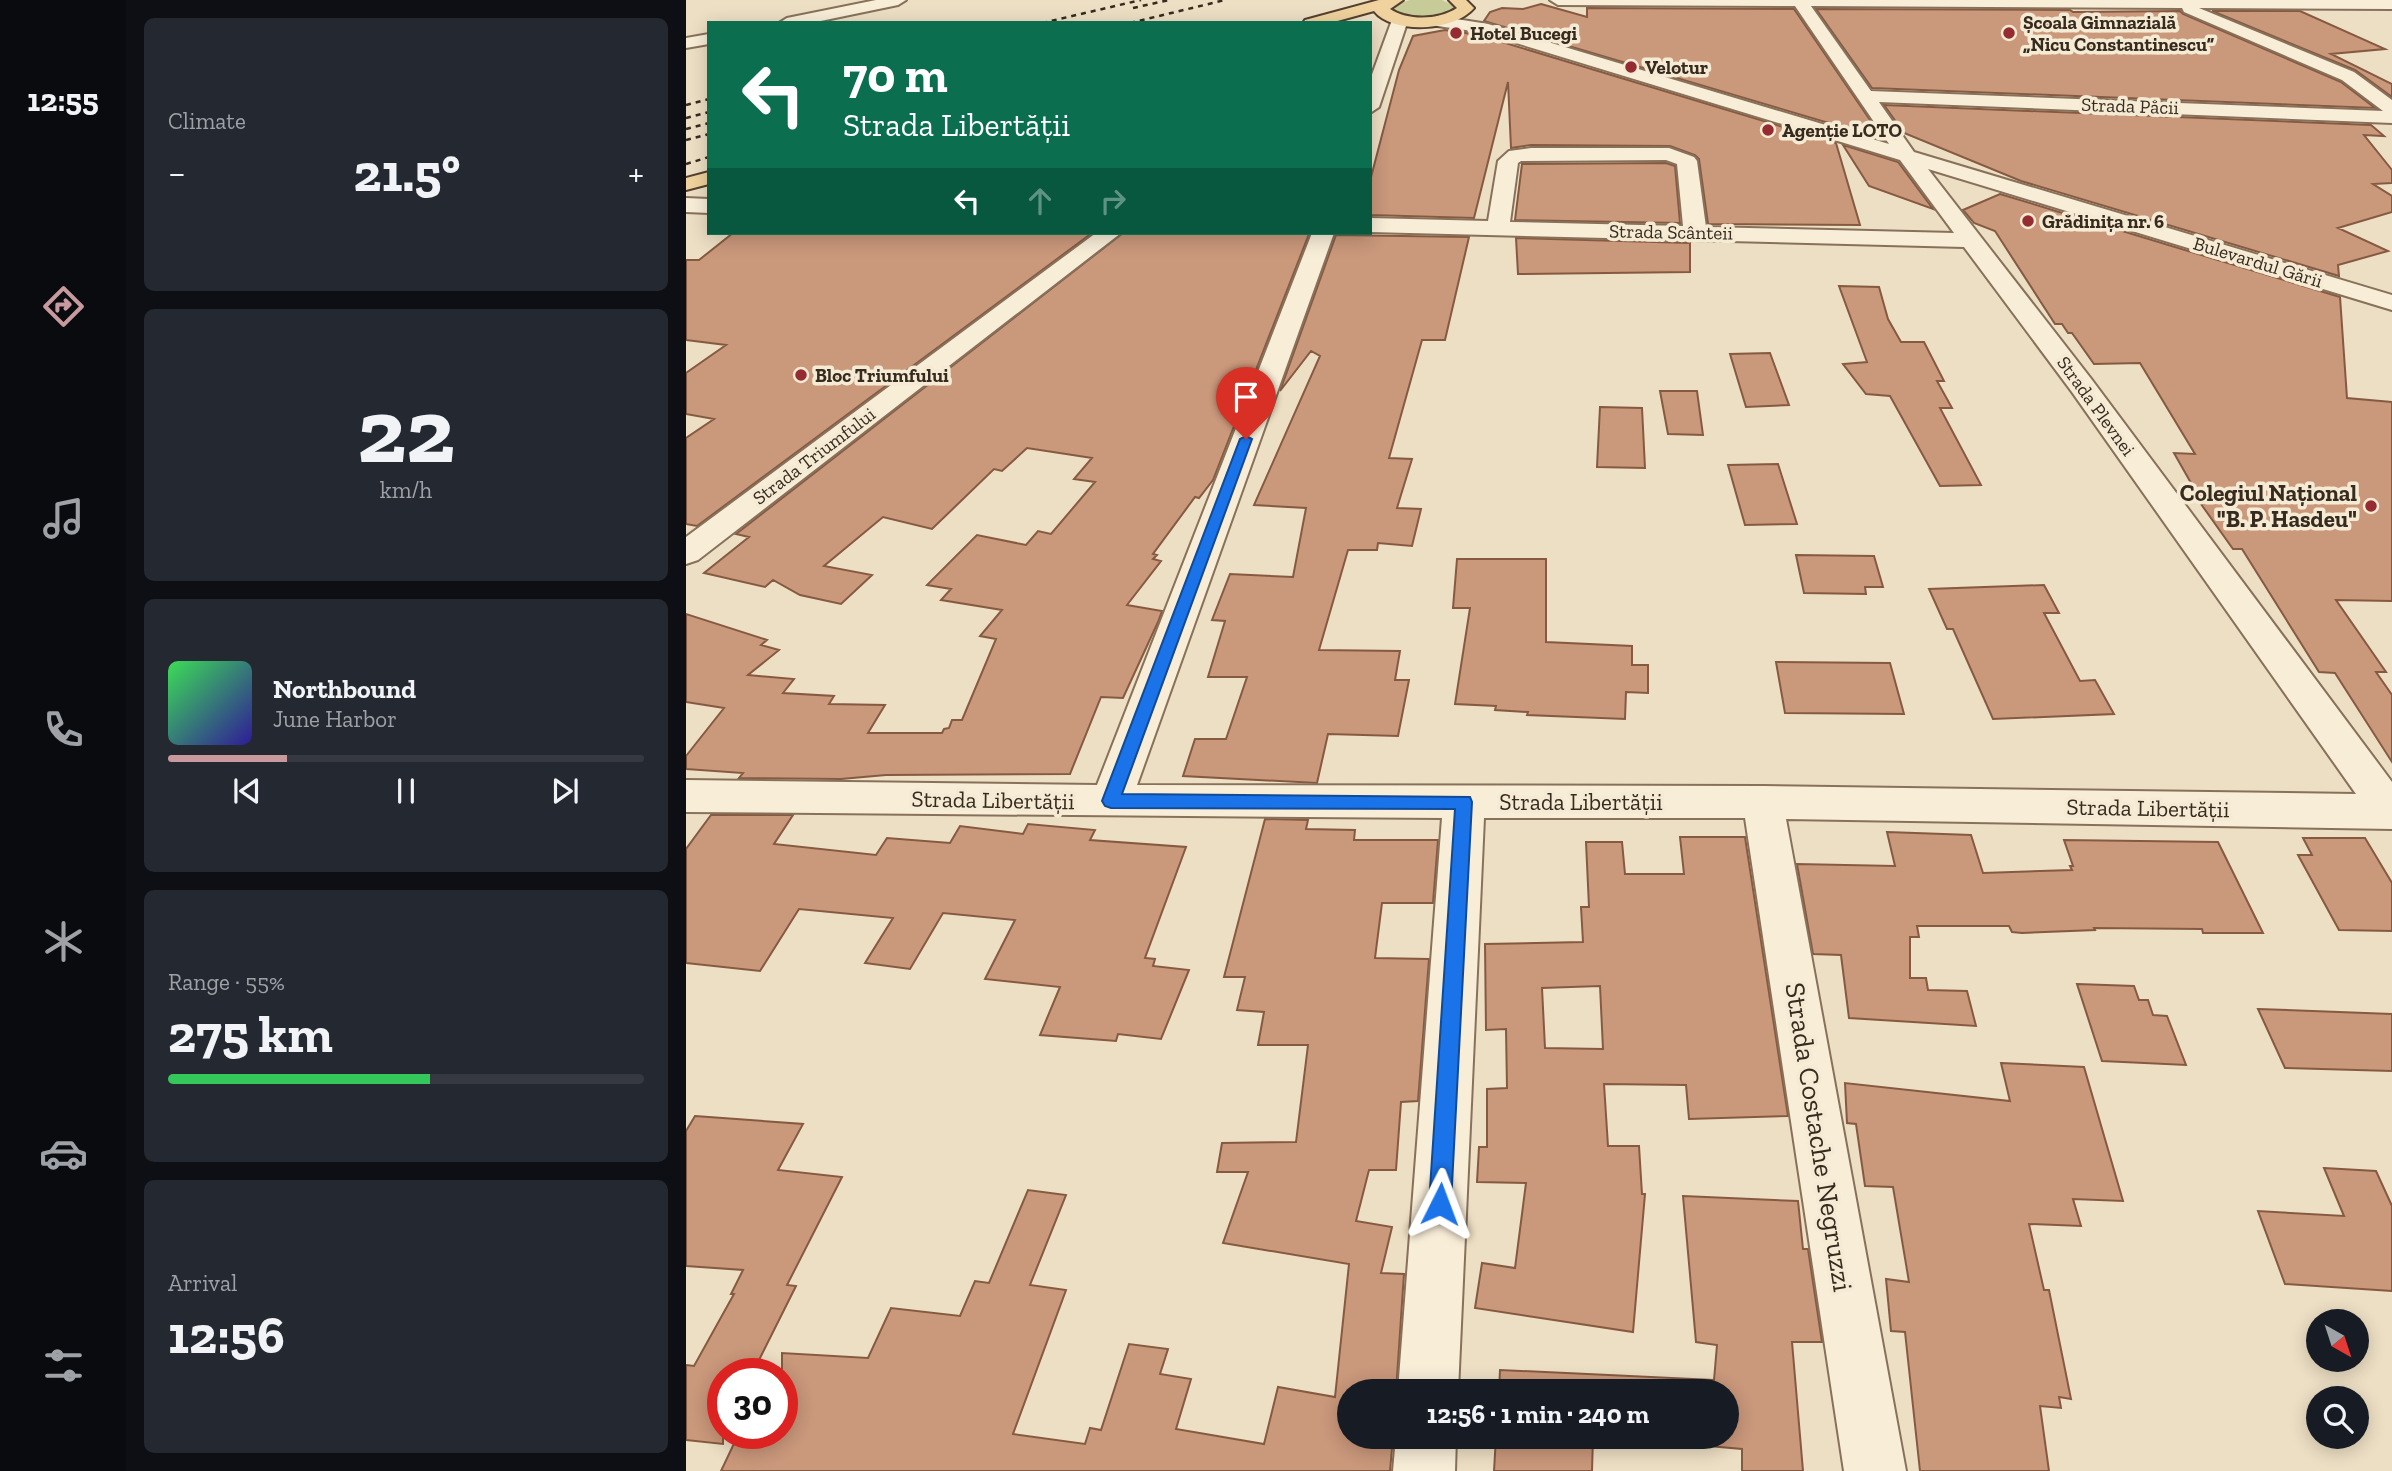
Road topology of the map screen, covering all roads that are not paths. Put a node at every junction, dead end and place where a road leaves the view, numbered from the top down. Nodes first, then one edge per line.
1 (898, 0) edge
2 (1558, 0) edge
3 (1392, 1) edge
4 (1800, 1) edge
5 (2169, 1) edge
6 (2392, 5) edge
7 (1459, 7) edge
8 (1398, 19) junction
9 (1437, 20) junction
10 (797, 21) edge
11 (1317, 21) edge
12 (1341, 21) edge
13 (1482, 27) junction
14 (707, 39) edge
15 (688, 43) edge
16 (1375, 80) edge
17 (1868, 96) junction
18 (2392, 109) edge
19 (2392, 117) edge
20 (1908, 157) junction
21 (707, 179) edge
22 (686, 184) edge
23 (686, 205) edge
24 (707, 206) edge
25 (1372, 225) edge
26 (1498, 228) junction
27 (1695, 232) junction
28 (1107, 235) edge
29 (1322, 235) edge
30 (1971, 240) junction
31 (2392, 303) edge
32 (686, 553) edge
33 (686, 796) edge
34 (1111, 801) junction
35 (1464, 802) junction
36 (1763, 802) junction
37 (2392, 811) edge
38 (1429, 1379) edge
39 (1425, 1449) edge
40 (1424, 1471) edge
41 (1875, 1471) edge

1 - 10 street
2 - 4 street
3 - 8 main road
3 - 11 main road
4 - 5 street
4 - 17 street, Strada Plevnei
5 - 6 street
5 - 18 street
7 - 9 main road
7 - 13 street, Bulevardul Gării
8 - 9 main road
8 - 12 main road
8 - 16 street
9 - 13 street, Bulevardul Gării
13 - 20 street, Bulevardul Gării
14 - 15 street
17 - 19 street, Strada Păcii
17 - 20 street, Strada Plevnei
20 - 30 street, Strada Plevnei
20 - 31 street, Bulevardul Gării
21 - 22 main road
23 - 24 street
25 - 26 street, Strada Scânteii
26 - 27 street, Strada Scânteii
26 - 27 street
27 - 30 street, Strada Scânteii
28 - 32 street, Strada Triumfului
29 - 34 street
30 - 37 street, Strada Plevnei
33 - 34 street, Strada Libertății
34 - 35 street, Strada Libertății
35 - 36 street, Strada Libertății
35 - 38 street
36 - 37 street, Strada Libertății
36 - 41 street, Strada Costache Negruzzi
39 - 40 street

